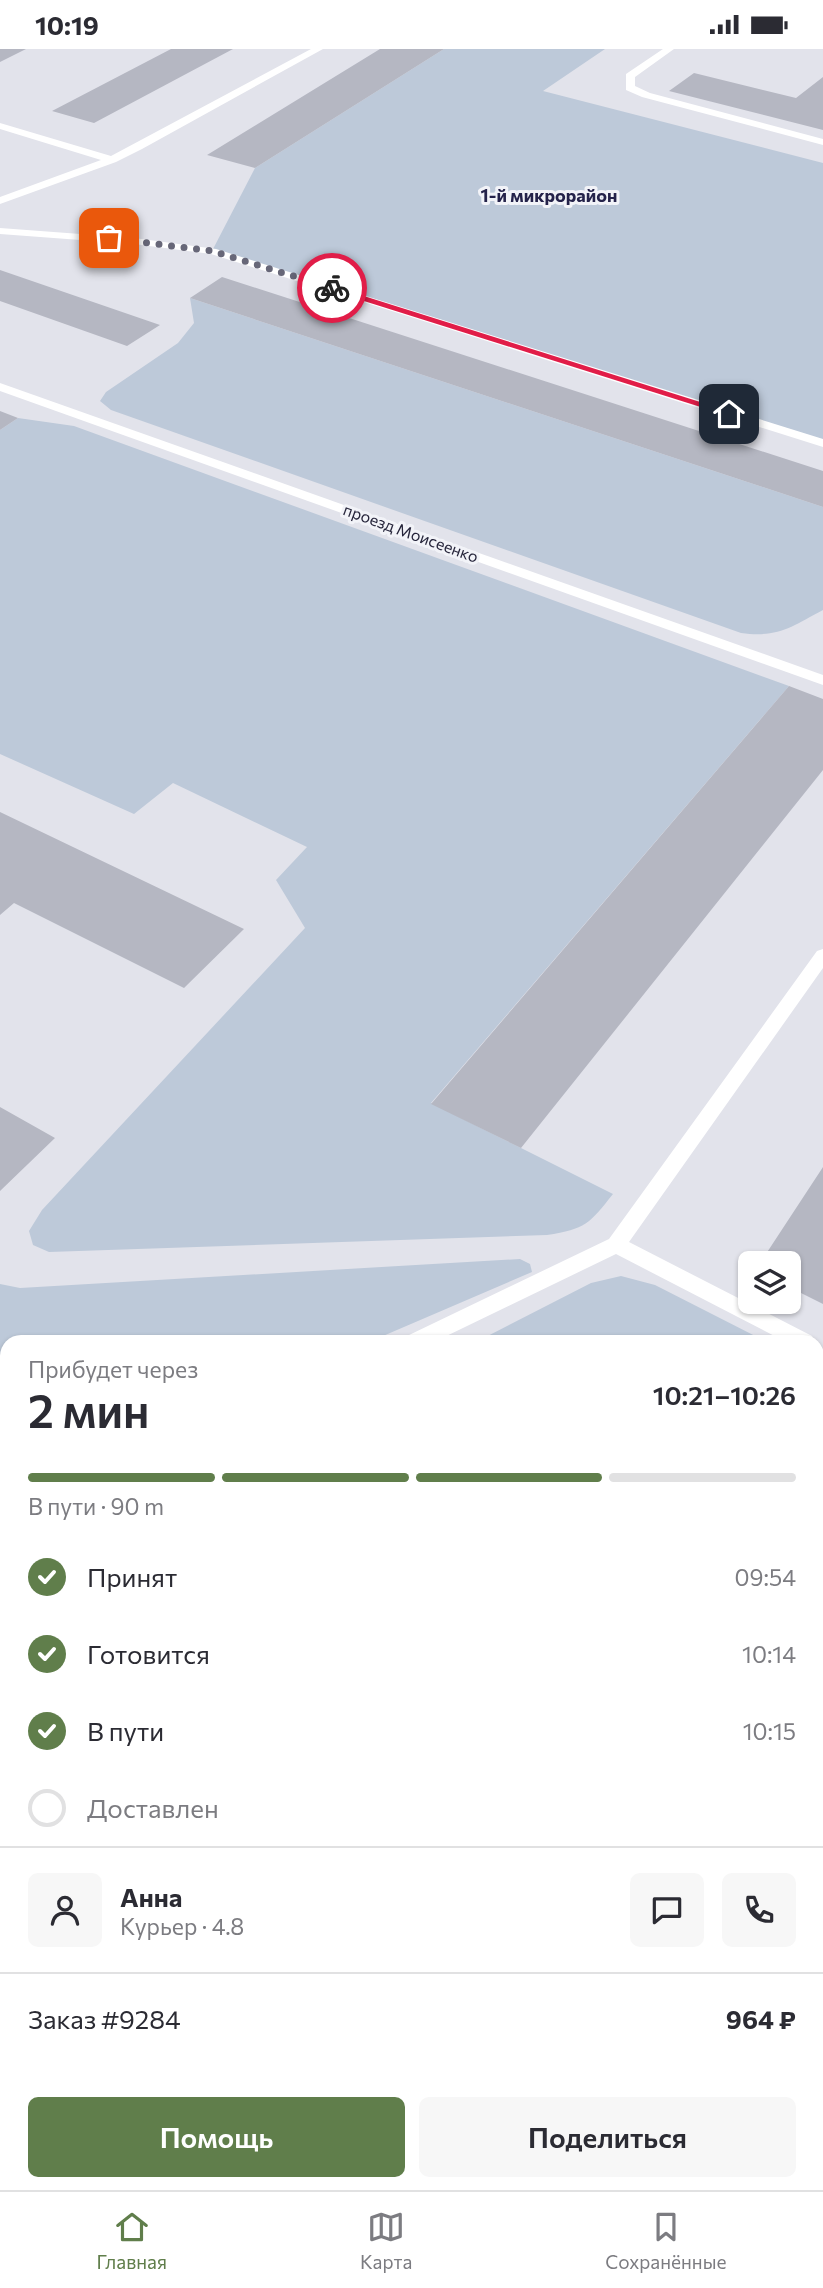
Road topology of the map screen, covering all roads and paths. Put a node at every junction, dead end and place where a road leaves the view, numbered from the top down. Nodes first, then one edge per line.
1 (318, 49) edge
2 (669, 49) edge
3 (0, 126) edge
4 (823, 142) edge
5 (112, 160) junction
6 (0, 201) edge
7 (0, 231) edge
8 (0, 387) edge
9 (823, 443) edge
10 (823, 680) edge
11 (823, 955) edge
12 (616, 1245) junction
13 (429, 1335) edge
14 (792, 1335) edge

1 - 5 street
2 - 4 street
3 - 5 street
5 - 6 street
7 - 9 street
8 - 10 street, проезд Моисеенко
11 - 12 street
12 - 13 street
12 - 14 street

